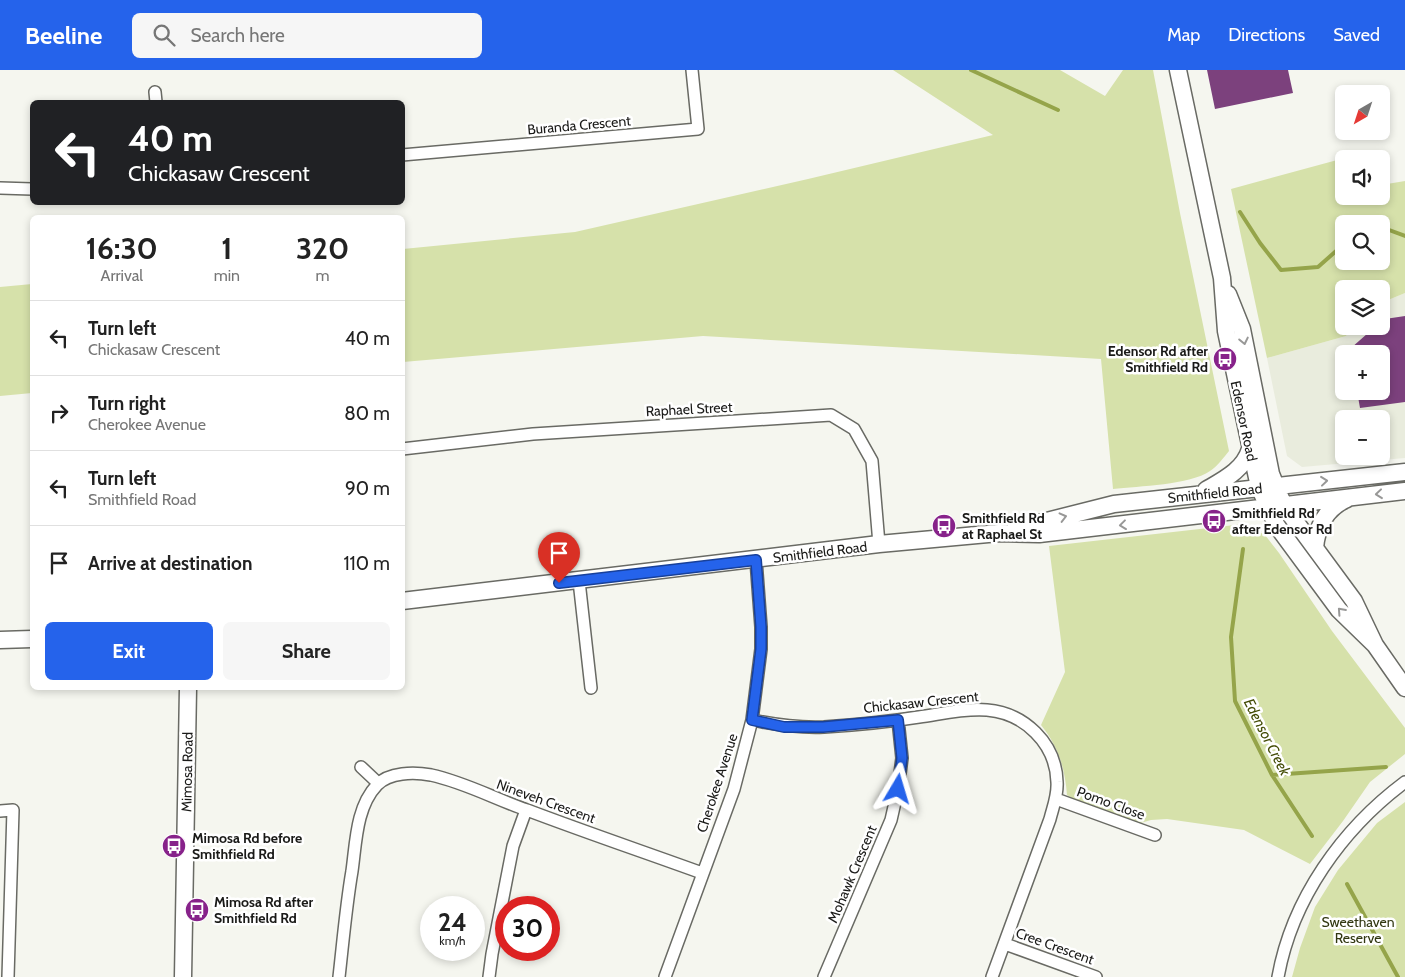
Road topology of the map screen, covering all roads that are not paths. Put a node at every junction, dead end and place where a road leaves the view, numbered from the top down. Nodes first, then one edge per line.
1 (692, 70) edge
2 (1178, 70) edge
3 (405, 156) edge
4 (0, 188) edge
5 (30, 188) edge
6 (1222, 278) junction
7 (405, 449) edge
8 (1250, 449) junction
9 (1405, 472) edge
10 (1275, 486) junction
11 (1259, 487) junction
12 (1405, 491) edge
13 (1200, 494) junction
14 (1354, 496) junction
15 (1275, 507) junction
16 (999, 533) junction
17 (879, 544) junction
18 (1315, 548) junction
19 (756, 560) junction
20 (579, 581) junction
21 (405, 600) edge
22 (30, 639) edge
23 (0, 640) edge
24 (1376, 645) junction
25 (591, 688) dead end
26 (1405, 688) edge
27 (188, 690) edge
28 (752, 720) junction
29 (898, 720) junction
30 (361, 767) dead end
31 (1405, 782) edge
32 (378, 783) junction
33 (1056, 799) junction
34 (526, 810) junction
35 (0, 811) edge
36 (1155, 835) dead end
37 (702, 873) junction
38 (1004, 944) junction
39 (8, 977) edge
40 (183, 977) edge
41 (339, 977) edge
42 (489, 977) edge
43 (665, 977) edge
44 (824, 977) edge
45 (992, 977) edge
46 (1096, 977) edge
47 (1278, 977) edge

1 - 3 street, Buranda Crescent
2 - 6 main road, Edensor Road
4 - 5 street
6 - 8 main road, Edensor Road
6 -> 10 main road, Edensor Road
7 - 17 street, Raphael Street
8 - 11 main road, Edensor Road
8 - 13 main road
10 -> 9 main road, Smithfield Road
10 - 11 main road, Smithfield Road
10 - 15 main road, Edensor Road
11 - 13 main road, Smithfield Road
11 - 15 main road, Edensor Road
12 -> 14 main road, Smithfield Road
16 -> 13 main road, Smithfield Road
14 - 15 main road, Smithfield Road
14 - 18 main road
15 -> 16 main road, Smithfield Road
15 - 18 main road, Edensor Road
24 -> 15 main road, Edensor Road
16 - 17 main road, Smithfield Road
17 - 19 main road, Smithfield Road
18 - 24 main road, Edensor Road
19 - 20 main road, Smithfield Road
19 - 28 street, Cherokee Avenue
20 - 21 main road, Smithfield Road
20 - 25 street
22 - 23 main road
24 - 26 main road, Edensor Road
27 - 40 main road, Mimosa Road
28 - 29 street, Chickasaw Crescent
28 - 37 street, Cherokee Avenue
29 - 33 street, Chickasaw Crescent
29 - 44 street, Mohawk Crescent
30 - 32 street
31 - 47 street
32 - 34 street, Nineveh Crescent
32 - 41 street
33 - 36 street, Pomo Close
33 - 38 street, Chickasaw Crescent
34 - 37 street, Nineveh Crescent
34 - 42 street
35 - 39 street
37 - 43 street, Cherokee Avenue
38 - 45 street, Chickasaw Crescent
38 - 46 street, Cree Crescent

